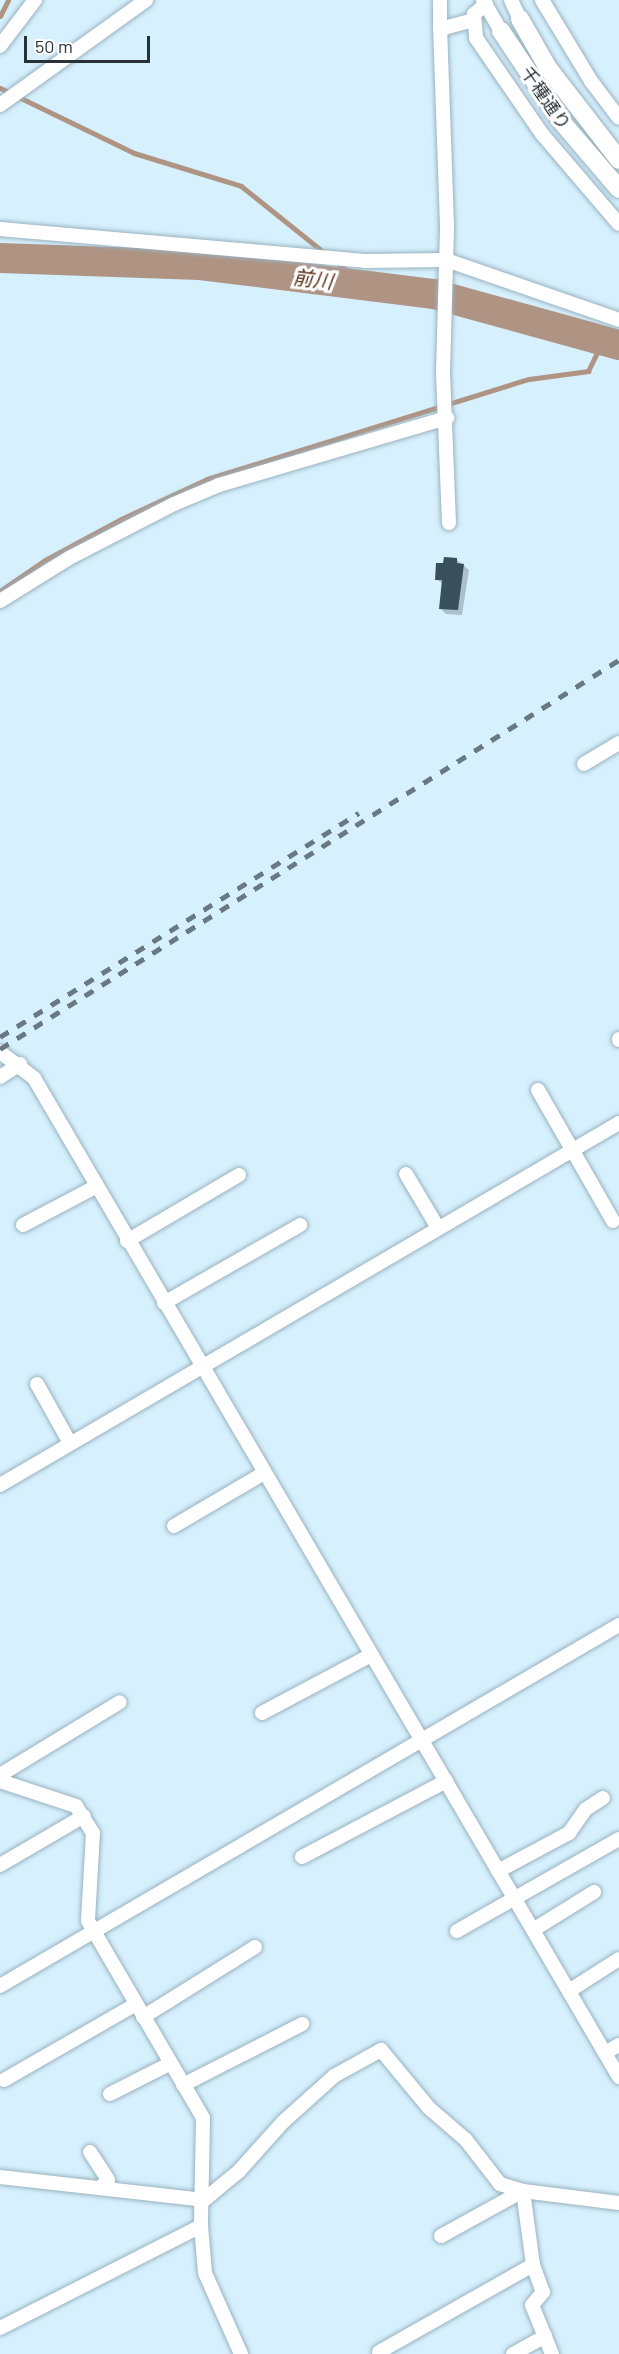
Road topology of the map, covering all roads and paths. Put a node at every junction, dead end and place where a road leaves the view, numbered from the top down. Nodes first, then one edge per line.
1 (35, 0) edge
2 (146, 0) edge
3 (440, 0) edge
4 (511, 0) edge
5 (542, 0) edge
6 (484, 2) edge
7 (520, 19) joint
8 (473, 20) junction
9 (440, 29) junction
10 (501, 31) joint
11 (0, 46) edge
12 (0, 105) edge
13 (619, 118) edge
14 (619, 160) edge
15 (619, 189) edge
16 (619, 224) edge
17 (0, 229) edge
18 (446, 260) junction
19 (619, 320) edge
20 (446, 415) junction
21 (449, 523) dead end
22 (0, 602) edge
23 (619, 743) edge
24 (584, 764) dead end
25 (0, 1052) edge
26 (20, 1064) junction
27 (0, 1077) edge
28 (538, 1090) dead end
29 (619, 1124) edge
30 (571, 1151) junction
31 (406, 1174) dead end
32 (239, 1175) dead end
33 (95, 1187) junction
34 (613, 1221) dead end
35 (23, 1224) dead end
36 (300, 1225) dead end
37 (438, 1228) junction
38 (127, 1241) junction
39 (164, 1303) junction
40 (201, 1366) junction
41 (37, 1384) dead end
42 (70, 1443) junction
43 (264, 1473) junction
44 (0, 1485) edge
45 (174, 1526) dead end
46 (619, 1625) edge
47 (371, 1655) junction
48 (120, 1701) dead end
49 (262, 1713) dead end
50 (422, 1741) junction
51 (0, 1775) edge
52 (0, 1781) edge
53 (446, 1781) junction
54 (603, 1798) dead end
55 (84, 1816) junction
56 (619, 1839) edge
57 (302, 1857) dead end
58 (0, 1865) edge
59 (498, 1871) junction
60 (594, 1893) dead end
61 (514, 1898) junction
62 (533, 1930) junction
63 (93, 1931) junction
64 (457, 1931) dead end
65 (255, 1947) dead end
66 (619, 1959) edge
67 (0, 1986) edge
68 (569, 1991) junction
69 (136, 2004) junction
70 (143, 2018) junction
71 (302, 2024) dead end
72 (619, 2045) edge
73 (605, 2053) junction
74 (171, 2063) junction
75 (619, 2077) edge
76 (4, 2080) dead end
77 (183, 2085) junction
78 (110, 2094) dead end
79 (90, 2152) dead end
80 (0, 2177) edge
81 (100, 2188) junction
82 (523, 2191) junction
83 (204, 2200) junction
84 (619, 2203) edge
85 (201, 2226) junction
86 (441, 2236) dead end
87 (533, 2265) junction
88 (0, 2328) edge
89 (545, 2336) junction
90 (379, 2352) dead end
91 (241, 2354) edge
92 (513, 2354) edge
93 (552, 2354) edge

1 - 11 street
2 - 12 street
3 - 9 street
4 - 7 street, 千種通り
5 - 13 street
6 - 8 street
6 - 10 street, 千種通り
7 - 14 street, 千種通り
8 - 9 street
8 - 16 street
9 - 18 street
10 - 15 street, 千種通り
17 - 18 street
18 - 19 street
18 - 20 street
20 - 21 street
20 - 22 street
23 - 24 street
25 - 26 street
26 - 27 street
26 - 33 street
28 - 30 street
29 - 30 street
30 - 34 street
30 - 37 street
31 - 37 street
32 - 38 street
33 - 35 street
33 - 38 street
36 - 39 street
37 - 40 street
38 - 39 street
39 - 40 street
40 - 42 street
40 - 43 street
41 - 42 street
42 - 44 street
43 - 45 street
43 - 47 street
46 - 50 street
47 - 49 street
47 - 50 street
48 - 51 street
50 - 53 street
50 - 63 street
52 - 55 street
53 - 57 street
53 - 59 street
54 - 59 street
55 - 58 street
55 - 63 street
56 - 61 street
59 - 61 street
60 - 62 street
61 - 62 street
61 - 64 street
62 - 68 street
63 - 67 street
63 - 69 street
65 - 70 street
66 - 68 street
68 - 73 street
69 - 70 street
69 - 76 street
70 - 74 street
71 - 77 street
72 - 73 street
73 - 75 street
74 - 77 street
74 - 78 street
77 - 83 street
79 - 81 street
80 - 81 street
81 - 83 street
82 - 83 street
82 - 84 street
82 - 86 street
82 - 87 street
83 - 85 street
85 - 88 street
85 - 91 street
87 - 89 street
87 - 90 street
89 - 92 street
89 - 93 street

